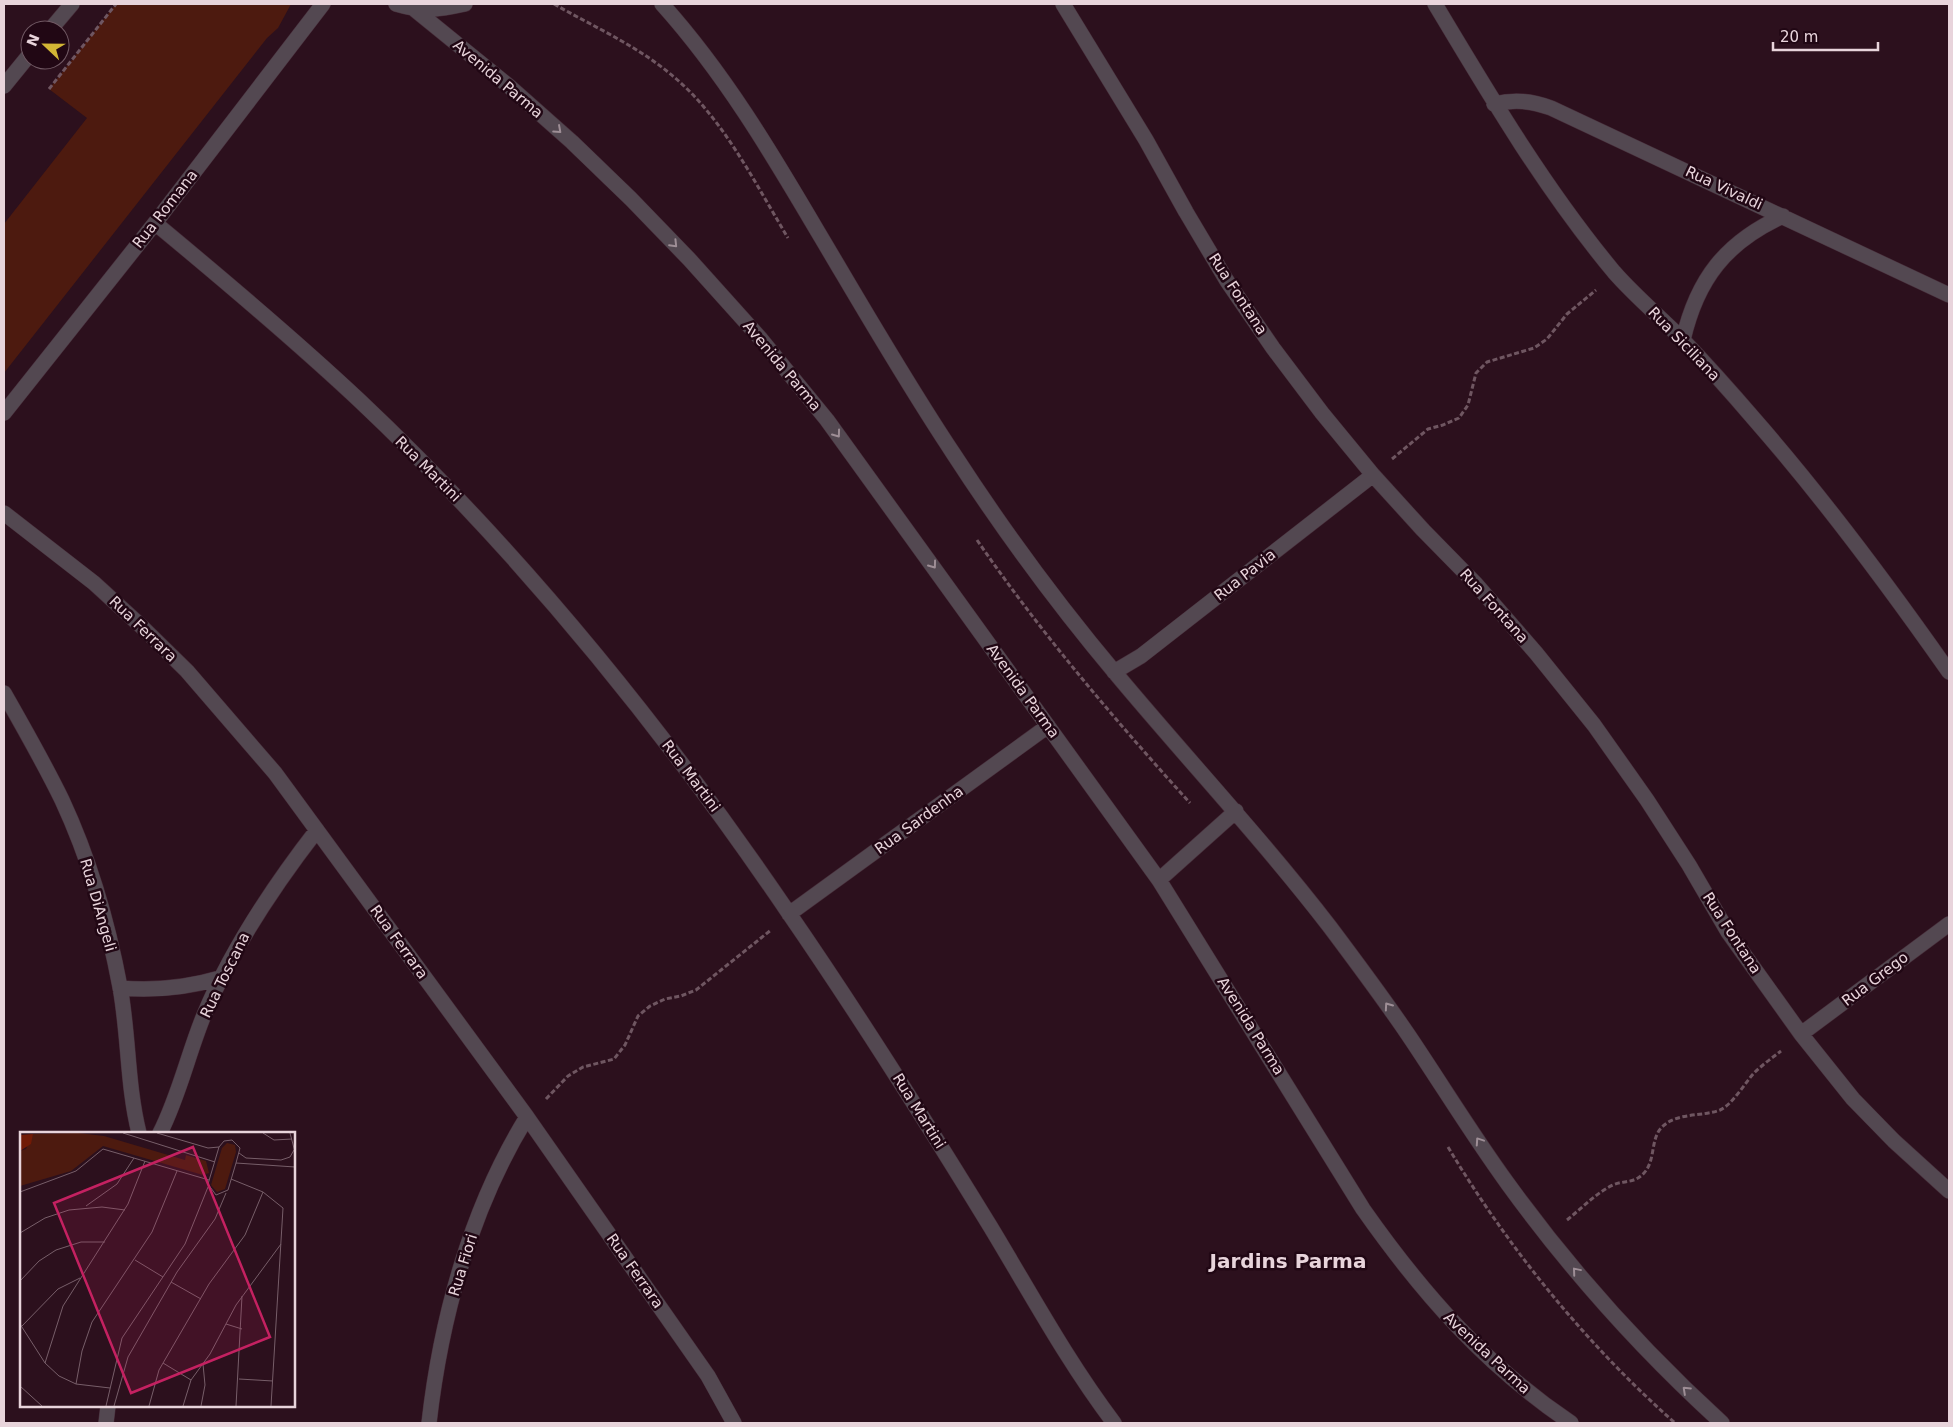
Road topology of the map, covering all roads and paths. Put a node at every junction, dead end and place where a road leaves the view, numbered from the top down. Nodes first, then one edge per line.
1 (72, 4) edge
2 (116, 4) edge
3 (323, 4) edge
4 (396, 4) edge
5 (464, 4) edge
6 (662, 4) edge
7 (1063, 4) edge
8 (1435, 4) edge
9 (414, 9) junction
10 (58, 20) edge
11 (20, 66) edge
12 (4, 86) edge
13 (49, 89) dead end
14 (1494, 104) junction
15 (1783, 216) junction
16 (155, 223) junction
17 (1616, 273) junction
18 (1949, 295) edge
19 (1683, 340) junction
20 (4, 412) edge
21 (1373, 475) junction
22 (4, 513) edge
23 (1114, 672) junction
24 (1949, 672) edge
25 (4, 693) edge
26 (1048, 726) junction
27 (1236, 811) junction
28 (317, 830) junction
29 (1159, 880) junction
30 (789, 914) junction
31 (1949, 924) edge
32 (220, 978) junction
33 (120, 988) junction
34 (1801, 1034) junction
35 (527, 1117) junction
36 (139, 1132) edge
37 (161, 1132) edge
38 (1949, 1190) edge
39 (1547, 1236) junction
40 (1521, 1256) dead end
41 (108, 1407) edge
42 (106, 1423) edge
43 (429, 1423) edge
44 (734, 1423) edge
45 (1114, 1423) edge
46 (1571, 1423) edge
47 (1722, 1423) edge

1 - 10 street
2 - 13 path
3 - 16 street, Rua Romana
4 - 9 street, Avenida Parma
5 - 9 street, Avenida Parma
6 - 23 street
7 - 21 street, Rua Fontana
8 - 14 street, Rua Siciliana
9 -> 26 street, Avenida Parma
11 - 12 street
14 - 15 street, Rua Vivaldi
14 - 17 street, Rua Siciliana
15 - 18 street, Rua Vivaldi
15 - 19 street
16 - 20 street, Rua Romana
16 - 30 street, Rua Martini
17 - 19 street, Rua Siciliana
17 - 21 path
19 - 24 street, Rua Siciliana
21 - 23 street, Rua Pavia
21 - 34 street, Rua Fontana
22 - 28 street, Rua Ferrara
23 - 27 street
25 - 33 street, Rua DiAngeli
26 - 29 street, Avenida Parma
26 - 30 street, Rua Sardenha
27 - 29 street
39 -> 27 street
28 - 32 street, Rua Toscana
28 - 35 street, Rua Ferrara
29 - 46 street, Avenida Parma
30 - 35 path
30 - 45 street, Rua Martini
31 - 34 street, Rua Grego
32 - 33 street
32 - 37 street, Rua Toscana
33 - 36 street, Rua DiAngeli
34 - 38 street, Rua Fontana
34 - 39 path
35 - 43 street, Rua Fiori
35 - 44 street, Rua Ferrara
39 - 40 path
47 -> 39 street
41 - 42 street

